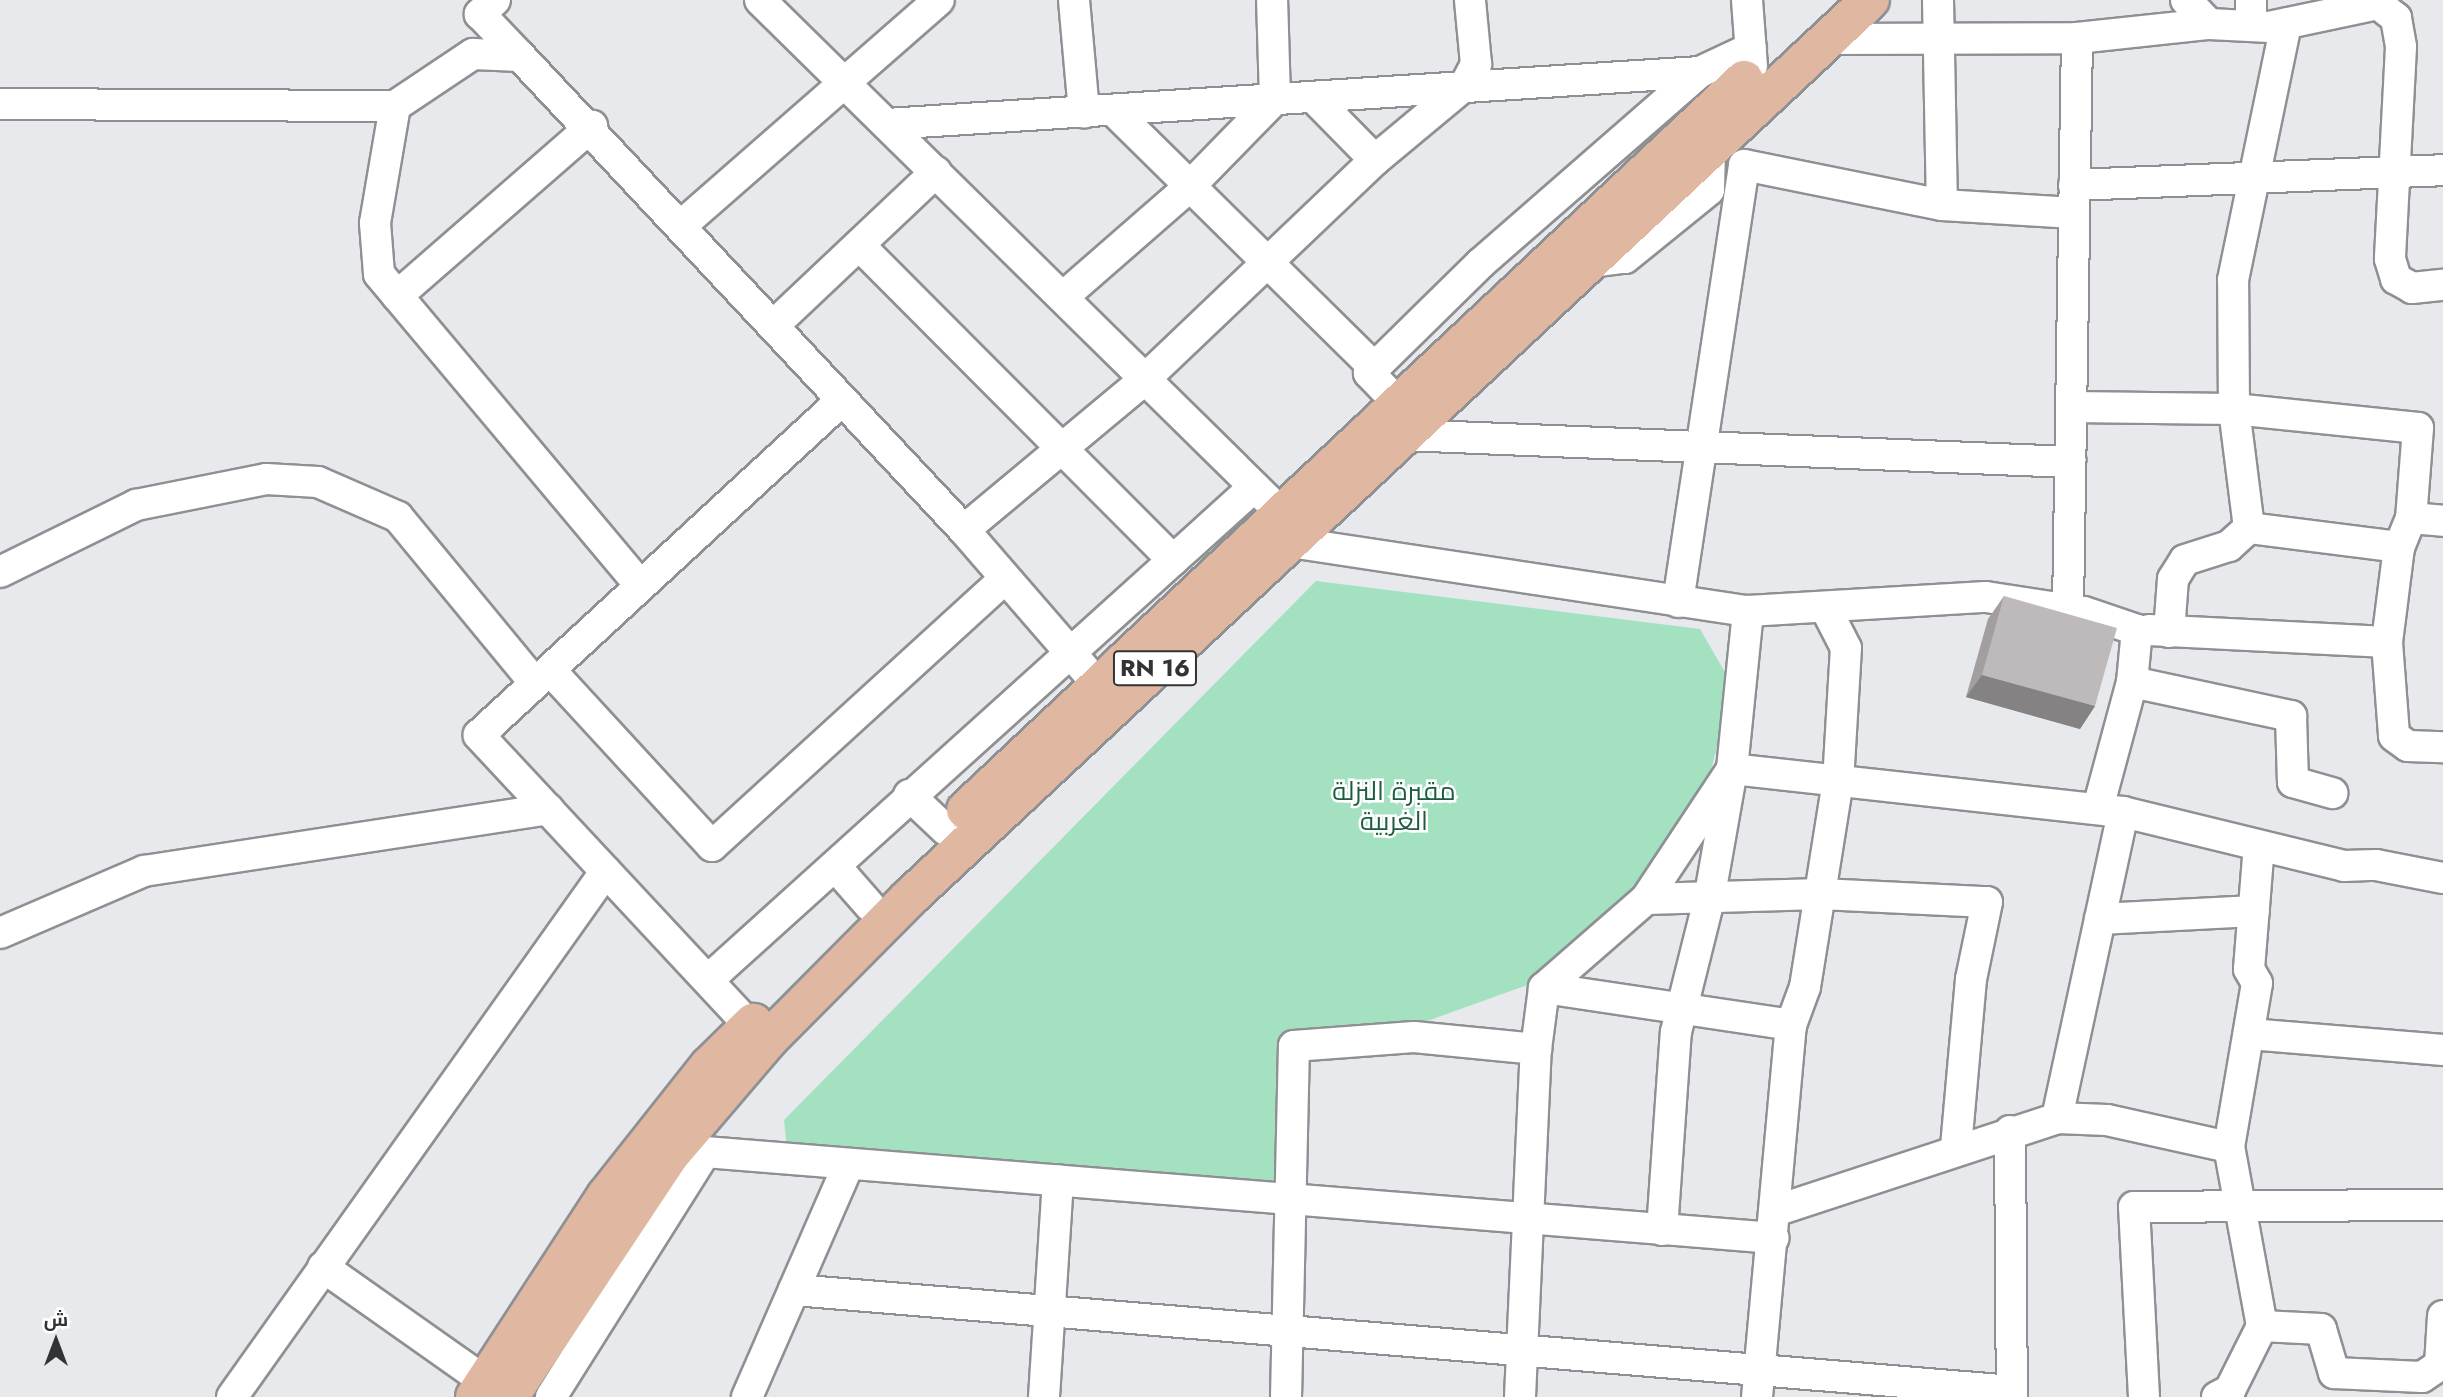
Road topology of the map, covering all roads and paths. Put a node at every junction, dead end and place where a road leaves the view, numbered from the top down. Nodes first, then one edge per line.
1 (495, 0) edge
2 (760, 0) edge
3 (939, 0) edge
4 (1074, 0) edge
5 (1272, 0) edge
6 (1470, 0) edge
7 (1747, 0) edge
8 (1830, 0) edge
9 (1870, 0) edge
10 (1938, 0) edge
11 (2186, 0) edge
12 (2381, 2) edge
13 (2251, 13) edge
14 (2286, 23) junction
15 (2209, 24) junction
16 (1941, 37) junction
17 (2077, 38) junction
18 (1828, 39) junction
19 (520, 56) junction
20 (1751, 61) junction
21 (1700, 72) junction
22 (845, 82) junction
23 (1465, 85) junction
24 (1313, 96) junction
25 (1275, 99) junction
26 (0, 104) edge
27 (395, 106) junction
28 (1115, 112) junction
29 (1084, 113) junction
30 (887, 124) junction
31 (592, 126) junction
32 (1723, 159) junction
33 (1375, 160) junction
34 (2443, 170) edge
35 (936, 172) junction
36 (2254, 176) junction
37 (2391, 176) junction
38 (1189, 187) junction
39 (2074, 199) junction
40 (1942, 205) junction
41 (683, 224) junction
42 (859, 245) junction
43 (1267, 265) junction
44 (2443, 285) edge
45 (397, 296) junction
46 (1063, 297) junction
47 (774, 325) junction
48 (1375, 368) junction
49 (1145, 379) junction
50 (842, 400) junction
51 (2071, 407) junction
52 (2234, 409) junction
53 (1401, 419) junction
54 (1705, 447) junction
55 (1060, 450) junction
56 (2431, 460) edge
57 (2070, 461) junction
58 (1275, 514) junction
59 (2411, 518) junction
60 (2443, 521) edge
61 (2249, 528) junction
62 (964, 530) junction
63 (2399, 547) junction
64 (1173, 559) junction
65 (0, 572) edge
66 (1004, 579) junction
67 (641, 586) junction
68 (1678, 602) junction
69 (1826, 609) junction
70 (2067, 609) junction
71 (1748, 611) junction
72 (2137, 630) junction
73 (2169, 632) junction
74 (2387, 642) junction
75 (1068, 653) junction
76 (542, 677) junction
77 (2132, 682) junction
78 (1106, 694) junction
79 (2443, 747) edge
80 (1732, 769) junction
81 (1838, 782) junction
82 (2333, 793) dead end
83 (909, 795) junction
84 (548, 809) junction
85 (2110, 810) junction
86 (946, 830) junction
87 (2259, 846) junction
88 (835, 866) junction
89 (606, 871) junction
90 (2443, 878) edge
91 (1821, 894) junction
92 (1646, 899) junction
93 (1709, 900) junction
94 (870, 906) junction
95 (2254, 911) junction
96 (2100, 919) junction
97 (0, 933) edge
98 (708, 980) junction
99 (1544, 988) junction
100 (1682, 1012) junction
101 (1791, 1025) junction
102 (750, 1026) junction
103 (2249, 1034) junction
104 (1536, 1049) junction
105 (2443, 1050) edge
106 (2057, 1118) junction
107 (2011, 1131) junction
108 (1956, 1146) junction
109 (2229, 1147) junction
110 (687, 1154) junction
111 (849, 1164) junction
112 (1058, 1180) junction
113 (1288, 1197) junction
114 (2443, 1205) edge
115 (2238, 1209) junction
116 (629, 1214) junction
117 (1528, 1220) junction
118 (1776, 1224) junction
119 (1662, 1230) junction
120 (323, 1267) junction
121 (794, 1290) junction
122 (1045, 1315) junction
123 (2443, 1317) edge
124 (2262, 1326) junction
125 (1286, 1329) junction
126 (1522, 1346) junction
127 (1759, 1384) edge
128 (2380, 1387) edge
129 (1871, 1388) edge
130 (501, 1394) edge
131 (2012, 1394) edge
132 (2226, 1395) edge
133 (228, 1396) edge
134 (551, 1397) edge
135 (747, 1397) edge
136 (1044, 1397) edge
137 (1286, 1397) edge
138 (1520, 1397) edge
139 (2144, 1397) edge

1 - 19 street
2 - 22 street
3 - 22 street
4 - 29 street
5 - 25 street
6 - 23 street
7 - 20 street
8 - 20 main road, RN 16
9 - 18 main road, RN 16
10 - 16 street
11 - 15 street
12 - 14 street
12 - 37 street
13 - 14 street
13 - 15 street
14 - 36 street
15 - 17 street
16 - 17 street
16 - 18 street
16 - 40 street
17 - 39 street
18 - 32 main road, RN 16
19 - 27 street
19 - 31 street
20 - 21 street
20 - 53 main road, RN 16
21 - 23 street
21 - 48 street
22 - 30 street
22 - 41 street
23 - 24 street
23 - 33 street
24 - 25 street
24 - 33 street
25 - 28 street
25 - 38 street
26 - 27 street
27 - 45 street
28 - 29 street
28 - 38 street
29 - 30 street
30 - 35 street
31 - 41 street
31 - 45 street
32 - 40 street
32 - 53 main road, RN 16
32 - 54 street
33 - 43 street
34 - 37 street
35 - 42 street
35 - 46 street
36 - 37 street
36 - 39 street
36 - 52 street
37 - 44 street
38 - 43 street
38 - 46 street
39 - 40 street
39 - 51 street
41 - 47 street
42 - 47 street
42 - 55 street
43 - 48 street
43 - 49 street
45 - 67 street
46 - 49 street
47 - 50 street
48 - 53 street
49 - 55 street
49 - 58 street
50 - 62 street
50 - 67 street
51 - 52 street
51 - 57 street
52 - 56 street
52 - 61 street
53 - 54 street
53 - 58 main road, RN 16
54 - 57 street
54 - 68 street
55 - 62 street
55 - 64 street
56 - 59 street
57 - 70 street
58 - 64 street
58 - 68 street
58 - 78 main road, RN 16
59 - 60 street
59 - 63 street
61 - 63 street
61 - 73 street
62 - 66 street
63 - 74 street
64 - 75 street
65 - 76 street
66 - 75 street
66 - 76 street
67 - 76 street
68 - 71 street
69 - 70 street
69 - 71 street
69 - 81 street
70 - 72 street
71 - 80 street
72 - 73 street
72 - 77 street
73 - 74 street
74 - 79 street
75 - 78 street
75 - 83 street
76 - 84 street
77 - 82 street
77 - 85 street
78 - 86 main road, RN 16
78 - 110 main road, RN 16
80 - 81 street
80 - 92 street
80 - 93 street
81 - 85 street
81 - 91 street
83 - 86 street
83 - 88 street
84 - 89 street
84 - 97 street
85 - 87 street
85 - 96 street
86 - 94 main road, RN 16
87 - 90 street
87 - 95 street
88 - 94 street
88 - 98 street
89 - 98 street
89 - 120 street
91 - 93 street
91 - 101 street
91 - 108 street
92 - 93 street
92 - 99 street
93 - 100 street
94 - 102 main road, RN 16
95 - 96 street
95 - 103 street
96 - 106 street
98 - 102 street
99 - 100 street
99 - 104 street
100 - 101 street
100 - 119 street
101 - 118 street
102 - 116 main road, RN 16
103 - 105 street
103 - 109 street
104 - 113 street
104 - 117 street
106 - 107 street
106 - 109 street
107 - 108 street
107 - 131 street
108 - 118 street
109 - 115 street
110 - 111 street
110 - 116 main road, RN 16
111 - 112 street
111 - 121 street
112 - 113 street
112 - 122 street
113 - 117 street
113 - 125 street
114 - 115 street
115 - 124 street
115 - 139 street
116 - 130 main road, RN 16
116 - 134 street
117 - 119 street
117 - 126 street
118 - 119 street
118 - 127 street
120 - 130 street
120 - 133 street
121 - 122 street
121 - 135 street
122 - 125 street
122 - 136 street
123 - 128 street
124 - 128 street
124 - 132 street
125 - 126 street
125 - 137 street
126 - 127 street
126 - 138 street
127 - 129 street
129 - 131 street

